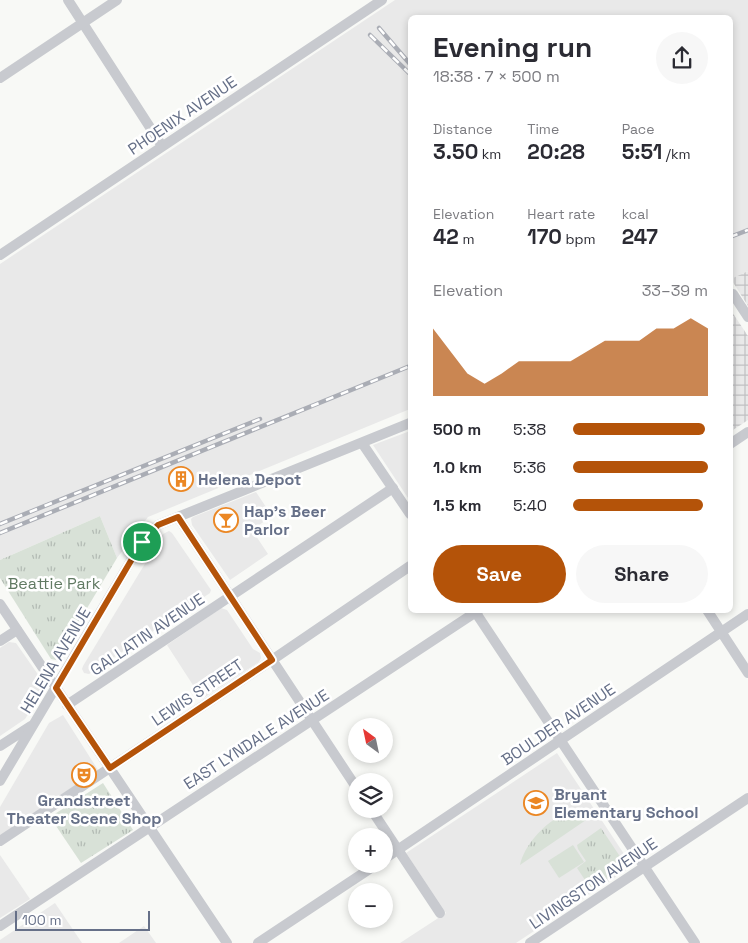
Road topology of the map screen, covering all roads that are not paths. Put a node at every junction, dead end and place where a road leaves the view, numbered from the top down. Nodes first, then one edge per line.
1 (68, 0) edge
2 (117, 0) edge
3 (382, 0) edge
4 (83, 23) junction
5 (0, 78) edge
6 (162, 146) junction
7 (1, 252) edge
8 (733, 298) edge
9 (748, 317) edge
10 (408, 424) edge
11 (748, 432) edge
12 (733, 442) edge
13 (362, 443) junction
14 (392, 488) junction
15 (408, 511) edge
16 (178, 517) junction
17 (408, 567) edge
18 (230, 596) junction
19 (0, 604) edge
20 (473, 613) edge
21 (477, 613) edge
22 (709, 613) edge
23 (748, 614) edge
24 (17, 630) junction
25 (721, 632) junction
26 (0, 642) edge
27 (272, 660) junction
28 (748, 673) edge
29 (56, 688) junction
30 (67, 704) junction
31 (312, 720) junction
32 (34, 724) junction
33 (561, 740) junction
34 (0, 746) edge
35 (110, 768) junction
36 (348, 775) edge
37 (0, 781) edge
38 (748, 798) edge
39 (377, 818) edge
40 (150, 827) junction
41 (0, 841) edge
42 (399, 849) junction
43 (393, 853) edge
44 (645, 867) junction
45 (363, 873) edge
46 (440, 913) dead end
47 (0, 926) edge
48 (227, 943) edge
49 (258, 943) edge
50 (530, 943) edge
51 (695, 943) edge

1 - 4 street
2 - 4 street
3 - 6 street, PHOENIX AVENUE
4 - 5 street
4 - 6 street
6 - 7 street, PHOENIX AVENUE
8 - 9 street
10 - 13 street, HELENA AVENUE
11 - 12 street
13 - 14 street
13 - 16 street, HELENA AVENUE
14 - 15 street
14 - 18 street, GALLATIN AVENUE
16 - 18 street
16 - 29 street, HELENA AVENUE
17 - 27 street, LEWIS STREET
18 - 27 street
18 - 30 street, GALLATIN AVENUE
19 - 24 street
20 - 31 street, EAST LYNDALE AVENUE
21 - 33 street
22 - 25 street
23 - 25 street, BOULDER AVENUE
24 - 26 street
24 - 29 street
25 - 28 street
25 - 33 street, BOULDER AVENUE
27 - 31 street
27 - 35 street, LEWIS STREET
29 - 30 street
29 - 32 street, HELENA AVENUE
30 - 35 street
31 - 36 street
31 - 40 street, EAST LYNDALE AVENUE
32 - 34 street
32 - 37 street, HELENA AVENUE
33 - 42 street, BOULDER AVENUE
33 - 44 street
35 - 40 street
35 - 41 street, LEWIS STREET
38 - 44 street, LIVINGSTON AVENUE
39 - 42 street
40 - 47 street, EAST LYNDALE AVENUE
40 - 48 street
42 - 43 street, BOULDER AVENUE
42 - 46 street
44 - 50 street, LIVINGSTON AVENUE
44 - 51 street
45 - 49 street

